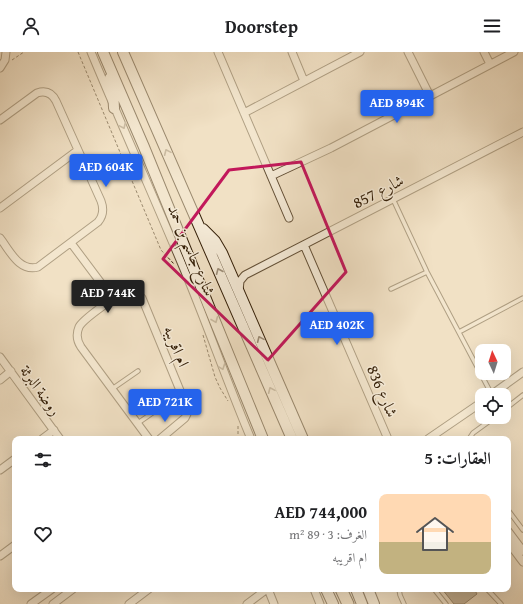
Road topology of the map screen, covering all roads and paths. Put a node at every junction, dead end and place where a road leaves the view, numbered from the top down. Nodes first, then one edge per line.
1 (6, 52) edge
2 (78, 52) edge
3 (91, 52) edge
4 (103, 52) edge
5 (123, 52) edge
6 (218, 52) edge
7 (292, 52) edge
8 (360, 52) edge
9 (408, 52) edge
10 (484, 52) edge
11 (514, 52) edge
12 (490, 64) junction
13 (0, 68) edge
14 (304, 82) junction
15 (430, 96) junction
16 (114, 108) junction
17 (244, 113) junction
18 (0, 120) edge
19 (523, 132) edge
20 (78, 150) junction
21 (271, 176) junction
22 (393, 199) junction
23 (0, 208) edge
24 (289, 218) dead end
25 (199, 225) junction
26 (0, 238) edge
27 (71, 243) junction
28 (304, 245) junction
29 (175, 265) dead end
30 (230, 270) junction
31 (427, 272) junction
32 (245, 275) junction
33 (391, 289) dead end
34 (239, 291) junction
35 (523, 298) edge
36 (113, 299) junction
37 (459, 332) junction
38 (202, 334) dead end
39 (0, 357) edge
40 (11, 371) junction
41 (138, 371) dead end
42 (523, 372) edge
43 (0, 380) edge
44 (488, 388) edge
45 (501, 388) edge
46 (112, 389) junction
47 (523, 395) edge
48 (171, 400) dead end
49 (229, 404) dead end
50 (511, 404) edge
51 (475, 407) edge
52 (281, 415) junction
53 (138, 423) junction
54 (238, 424) dead end
55 (485, 424) edge
56 (54, 430) junction
57 (247, 430) junction
58 (46, 436) edge
59 (58, 436) edge
60 (147, 436) edge
61 (164, 436) edge
62 (238, 436) edge
63 (246, 436) edge
64 (250, 436) edge
65 (262, 436) edge
66 (291, 436) edge
67 (297, 436) edge
68 (302, 436) edge
69 (387, 436) edge
70 (438, 436) edge
71 (471, 436) edge
72 (12, 461) edge
73 (0, 470) edge
74 (511, 514) edge
75 (523, 530) edge
76 (511, 535) edge
77 (511, 546) edge
78 (12, 547) edge
79 (523, 551) edge
80 (0, 556) edge
81 (523, 562) edge
82 (48, 592) edge
83 (69, 592) edge
84 (146, 592) edge
85 (264, 592) edge
86 (269, 592) edge
87 (315, 592) edge
88 (327, 592) edge
89 (342, 592) edge
90 (357, 592) edge
91 (369, 592) edge
92 (400, 592) edge
93 (436, 592) edge
94 (490, 592) edge
95 (31, 604) edge
96 (53, 604) edge
97 (129, 604) edge
98 (247, 604) edge
99 (274, 604) edge
100 (320, 604) edge
101 (333, 604) edge
102 (348, 604) edge
103 (362, 604) edge
104 (374, 604) edge
105 (404, 604) edge
106 (446, 604) edge
107 (501, 604) edge

1 - 13 street
2 - 29 path
3 - 16 street, شارع جاسم بن حمد
4 - 16 main road
4 -> 65 main road, شارع جاسم بن حمد
25 -> 5 main road, شارع جاسم بن حمد
6 - 17 street
7 - 14 street
8 - 14 street
9 - 15 street
10 - 12 street
11 - 12 street
12 - 15 street
14 - 17 street
15 - 21 street
16 -> 57 street, شارع جاسم بن حمد
17 - 21 street
18 - 20 street
19 - 22 street, شارع 857
20 - 23 street
20 - 27 street
21 - 24 street
22 - 28 street, شارع 857
22 - 31 lane
25 - 30 main road, شارع جاسم بن حمد
52 -> 25 main road, شارع جاسم بن حمد
26 - 27 street
27 - 36 street
28 - 32 street, شارع 857
28 - 69 street, شارع 836
30 - 32 street
30 - 34 main road, شارع جاسم بن حمد
31 - 33 lane
31 - 37 lane
32 - 34 street
68 -> 34 main road, شارع جاسم بن حمد
35 - 37 lane
36 - 46 street, ام اقريبه
36 - 61 street, ام اقريبه
37 - 44 lane
38 - 49 path
39 - 40 street, روضة البرثة
40 - 43 street
40 - 56 street, روضة البرثة
41 - 46 lane
42 - 45 street
46 - 53 street, ام اقريبه
47 - 50 lane
48 - 53 lane
51 - 70 street
52 - 66 main road, شارع جاسم بن حمد
52 - 67 main road
53 - 60 street, ام اقريبه
54 - 62 path
55 - 71 lane
56 - 58 street
56 - 59 street, روضة البرثة
57 - 63 street
57 - 64 street, شارع جاسم بن حمد
72 - 73 street
74 - 75 lane
76 - 79 street
77 - 81 street
78 - 80 street
82 - 95 street
83 - 96 street
84 - 97 street
85 - 98 street
86 - 99 street
87 - 100 street
88 - 101 main road
89 - 102 main road
90 - 103 main road
91 - 104 main road
92 - 105 lane
93 - 106 lane
94 - 107 lane

